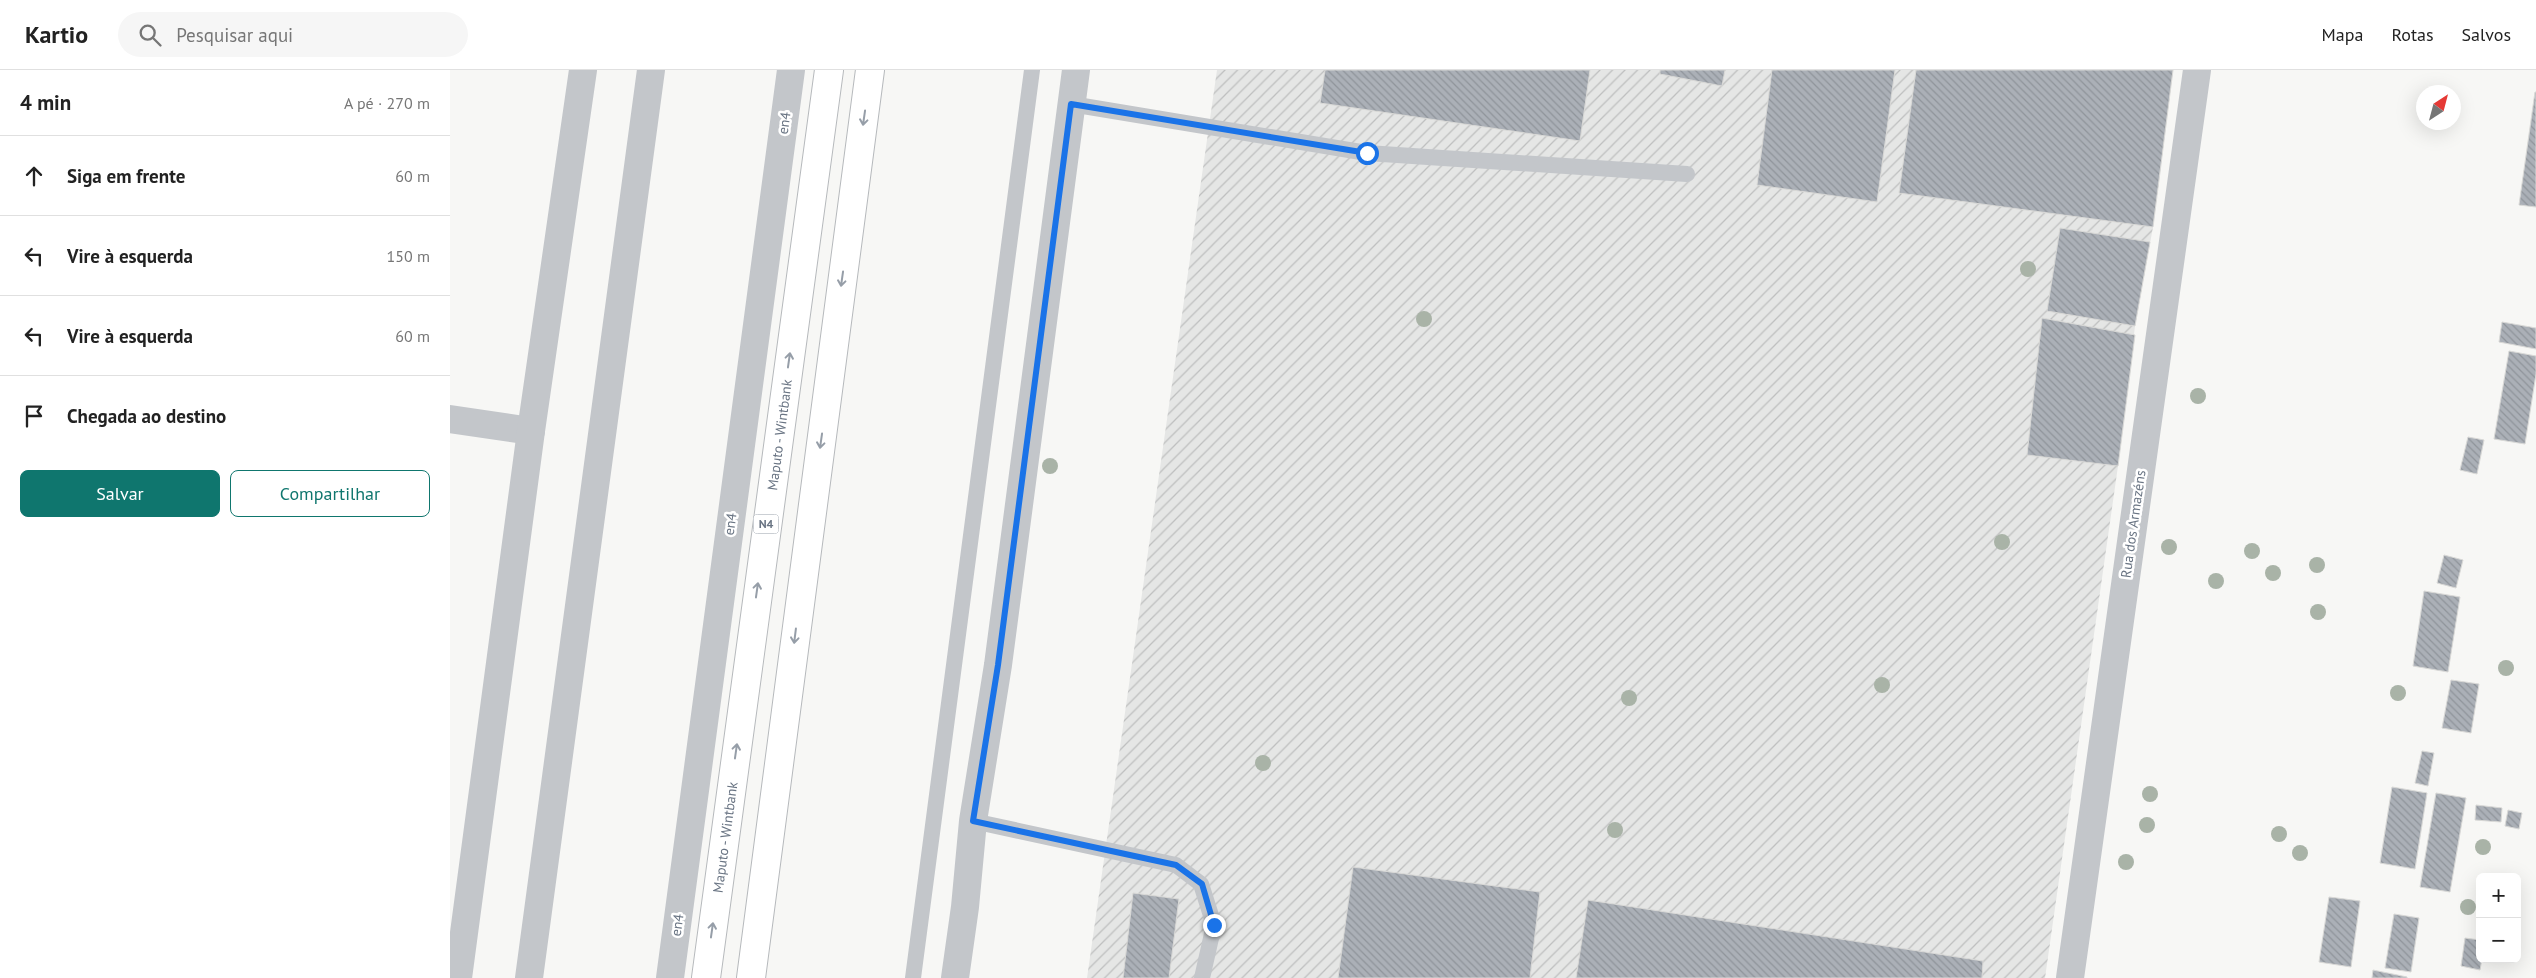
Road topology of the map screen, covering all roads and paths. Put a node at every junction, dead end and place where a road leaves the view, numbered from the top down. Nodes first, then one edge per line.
1 (583, 70) edge
2 (651, 70) edge
3 (791, 70) edge
4 (829, 70) edge
5 (870, 70) edge
6 (1032, 70) edge
7 (1076, 70) edge
8 (2197, 70) edge
9 (1071, 104) junction
10 (1686, 174) dead end
11 (450, 419) edge
12 (531, 431) junction
13 (973, 821) junction
14 (458, 978) edge
15 (529, 978) edge
16 (670, 978) edge
17 (706, 978) edge
18 (751, 978) edge
19 (913, 978) edge
20 (955, 978) edge
21 (1202, 978) edge
22 (2070, 978) edge

1 - 12 street
2 - 15 street
3 - 16 street, en4
17 -> 4 highway, Maputo - Wintbank / N4
5 -> 18 highway
6 - 19 lane
7 - 9 street
8 - 22 street, Rua dos Armazéns
9 - 10 lane
9 - 13 street
11 - 12 street
12 - 14 street
13 - 20 street
13 - 21 lane

